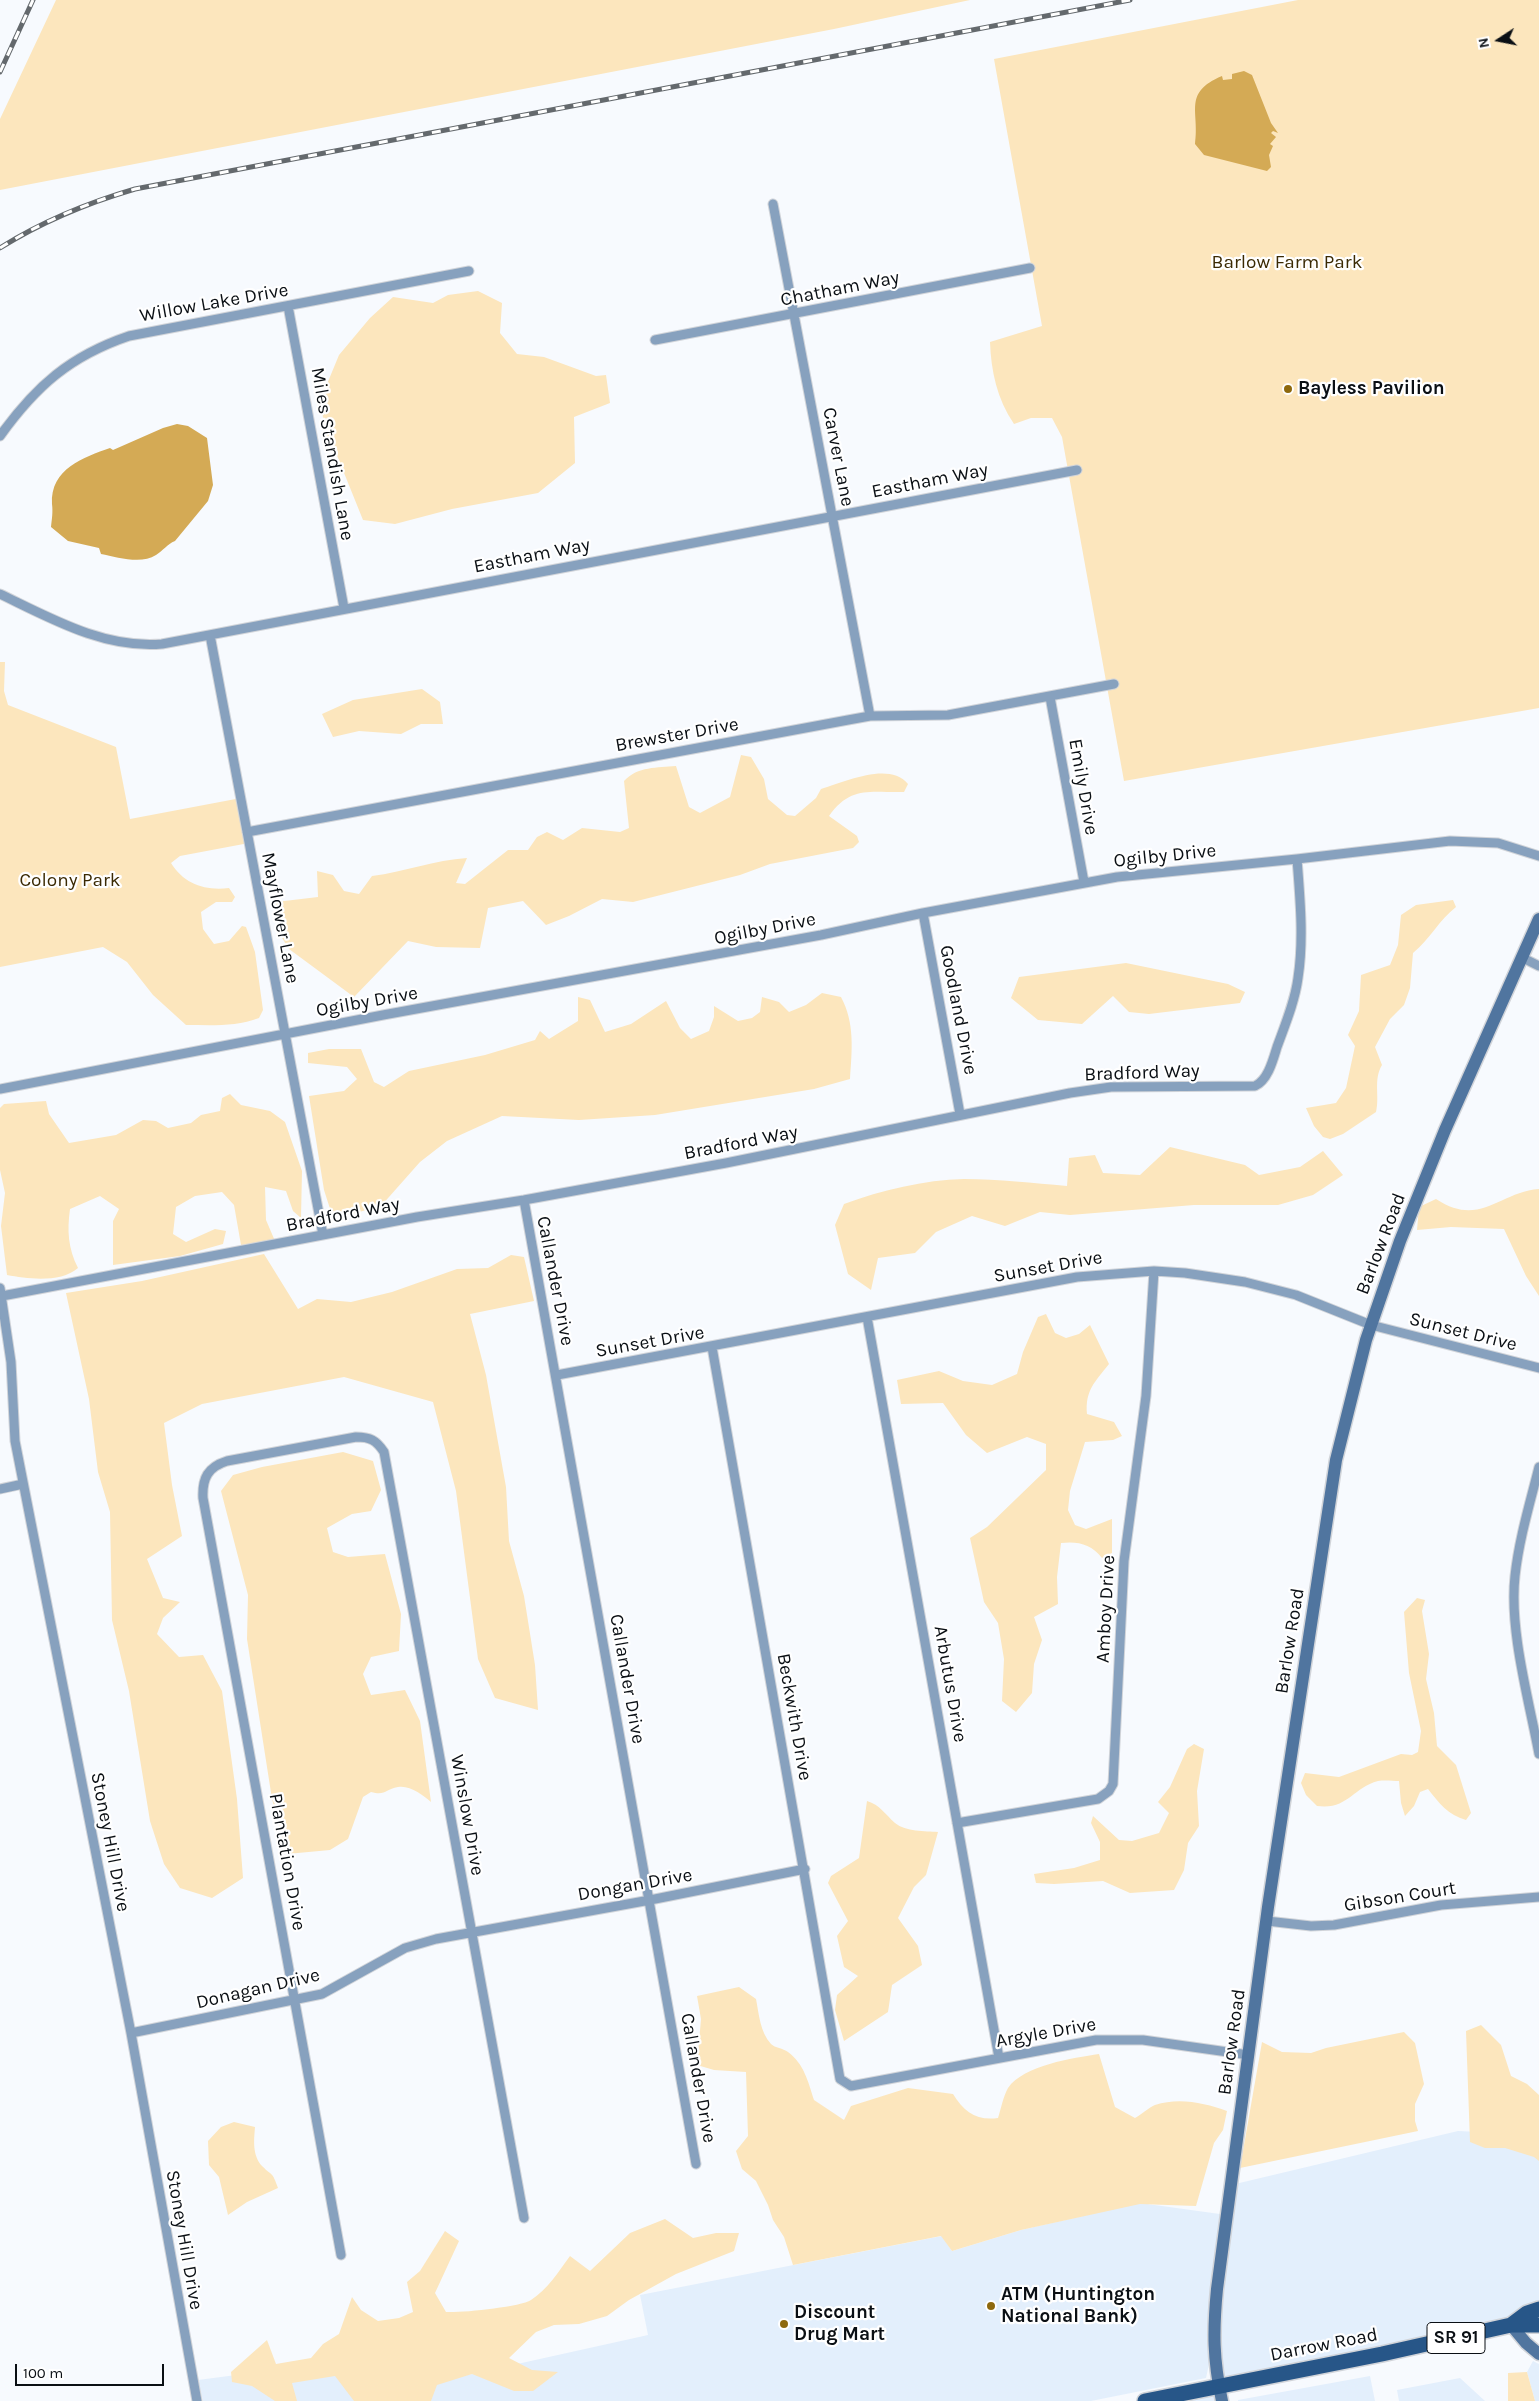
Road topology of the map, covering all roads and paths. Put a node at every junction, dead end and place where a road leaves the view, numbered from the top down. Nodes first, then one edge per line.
1 (773, 204) dead end
2 (1030, 268) dead end
3 (469, 270) dead end
4 (288, 306) junction
5 (796, 315) junction
6 (655, 340) dead end
7 (0, 436) edge
8 (1077, 470) dead end
9 (832, 516) junction
10 (0, 594) edge
11 (344, 608) junction
12 (210, 635) junction
13 (1114, 684) dead end
14 (1050, 697) junction
15 (870, 716) junction
16 (247, 832) junction
17 (1539, 856) edge
18 (1297, 859) junction
19 (1084, 882) junction
20 (923, 913) junction
21 (1539, 919) edge
22 (1523, 958) junction
23 (1539, 966) edge
24 (285, 1034) junction
25 (0, 1089) edge
26 (960, 1114) junction
27 (524, 1200) junction
28 (324, 1236) junction
29 (1154, 1271) junction
30 (1, 1292) edge
31 (868, 1317) junction
32 (1371, 1324) junction
33 (712, 1347) junction
34 (1539, 1368) edge
35 (556, 1375) junction
36 (356, 1437) joint
37 (1539, 1467) edge
38 (23, 1484) junction
39 (0, 1489) edge
40 (1539, 1754) edge
41 (957, 1823) junction
42 (805, 1868) junction
43 (1539, 1897) edge
44 (650, 1900) junction
45 (1266, 1921) junction
46 (471, 1933) junction
47 (295, 2000) junction
48 (131, 2033) junction
49 (1249, 2055) junction
50 (999, 2058) junction
51 (851, 2086) joint
52 (696, 2164) dead end
53 (524, 2218) dead end
54 (341, 2255) dead end
55 (1539, 2309) edge
56 (1511, 2325) junction
57 (1539, 2325) edge
58 (1539, 2354) edge
59 (1219, 2386) junction
60 (197, 2401) edge
61 (1145, 2401) edge
62 (1222, 2401) edge

1 - 5 street, Carver Lane
2 - 5 street, Chatham Way
3 - 4 street, Willow Lake Drive
4 - 7 street, Willow Lake Drive
4 - 11 street, Miles Standish Lane
5 - 6 street, Chatham Way
5 - 9 street, Carver Lane
8 - 9 street, Eastham Way
9 - 11 street, Eastham Way
9 - 15 street, Carver Lane
10 - 12 street, Eastham Way
11 - 12 street, Eastham Way
12 - 16 street, Mayflower Lane
13 - 14 street, Brewster Drive
14 - 15 street, Brewster Drive
14 - 19 street, Emily Drive
15 - 16 street, Brewster Drive
16 - 24 street, Mayflower Lane
17 - 18 street, Ogilby Drive
18 - 19 street, Ogilby Drive
18 - 26 street, Bradford Way
19 - 20 street, Ogilby Drive
20 - 24 street, Ogilby Drive
20 - 26 street, Goodland Drive
21 - 22 street, Barlow Road
22 - 23 street
22 - 32 street, Barlow Road
24 - 25 street, Ogilby Drive
24 - 28 street, Mayflower Lane
26 - 27 street, Bradford Way
27 - 28 street, Bradford Way
27 - 35 street, Callander Drive
28 - 30 street, Bradford Way
29 - 31 street, Sunset Drive
29 - 32 street, Sunset Drive
29 - 41 street, Amboy Drive
30 - 38 street, Stoney Hill Drive
31 - 33 street, Sunset Drive
31 - 41 street, Arbutus Drive
32 - 34 street, Sunset Drive
32 - 45 street, Barlow Road
33 - 35 street, Sunset Drive
33 - 42 street, Beckwith Drive
35 - 44 street, Callander Drive
36 - 46 street, Winslow Drive
36 - 47 street, Plantation Drive
37 - 40 street
38 - 39 street
38 - 48 street, Stoney Hill Drive
41 - 50 street, Arbutus Drive
42 - 44 street, Dongan Drive
42 - 51 street, Beckwith Drive
43 - 45 street, Gibson Court
44 - 46 street, Dongan Drive
44 - 52 street, Callander Drive
45 - 49 street, Barlow Road
46 - 47 street, Donagan Drive
46 - 53 street, Winslow Drive
47 - 48 street, Donagan Drive
47 - 54 street, Plantation Drive
48 - 60 street, Stoney Hill Drive
49 - 50 street, Argyle Drive
49 - 59 street, Barlow Road
50 - 51 street, Argyle Drive
55 - 56 main road, Darrow Road / SR 91
56 - 57 main road, Darrow Road / SR 91
56 - 58 street
56 - 59 main road, Darrow Road / SR 91
59 - 61 main road, Darrow Road / SR 91
59 - 62 street, Barlow Road

